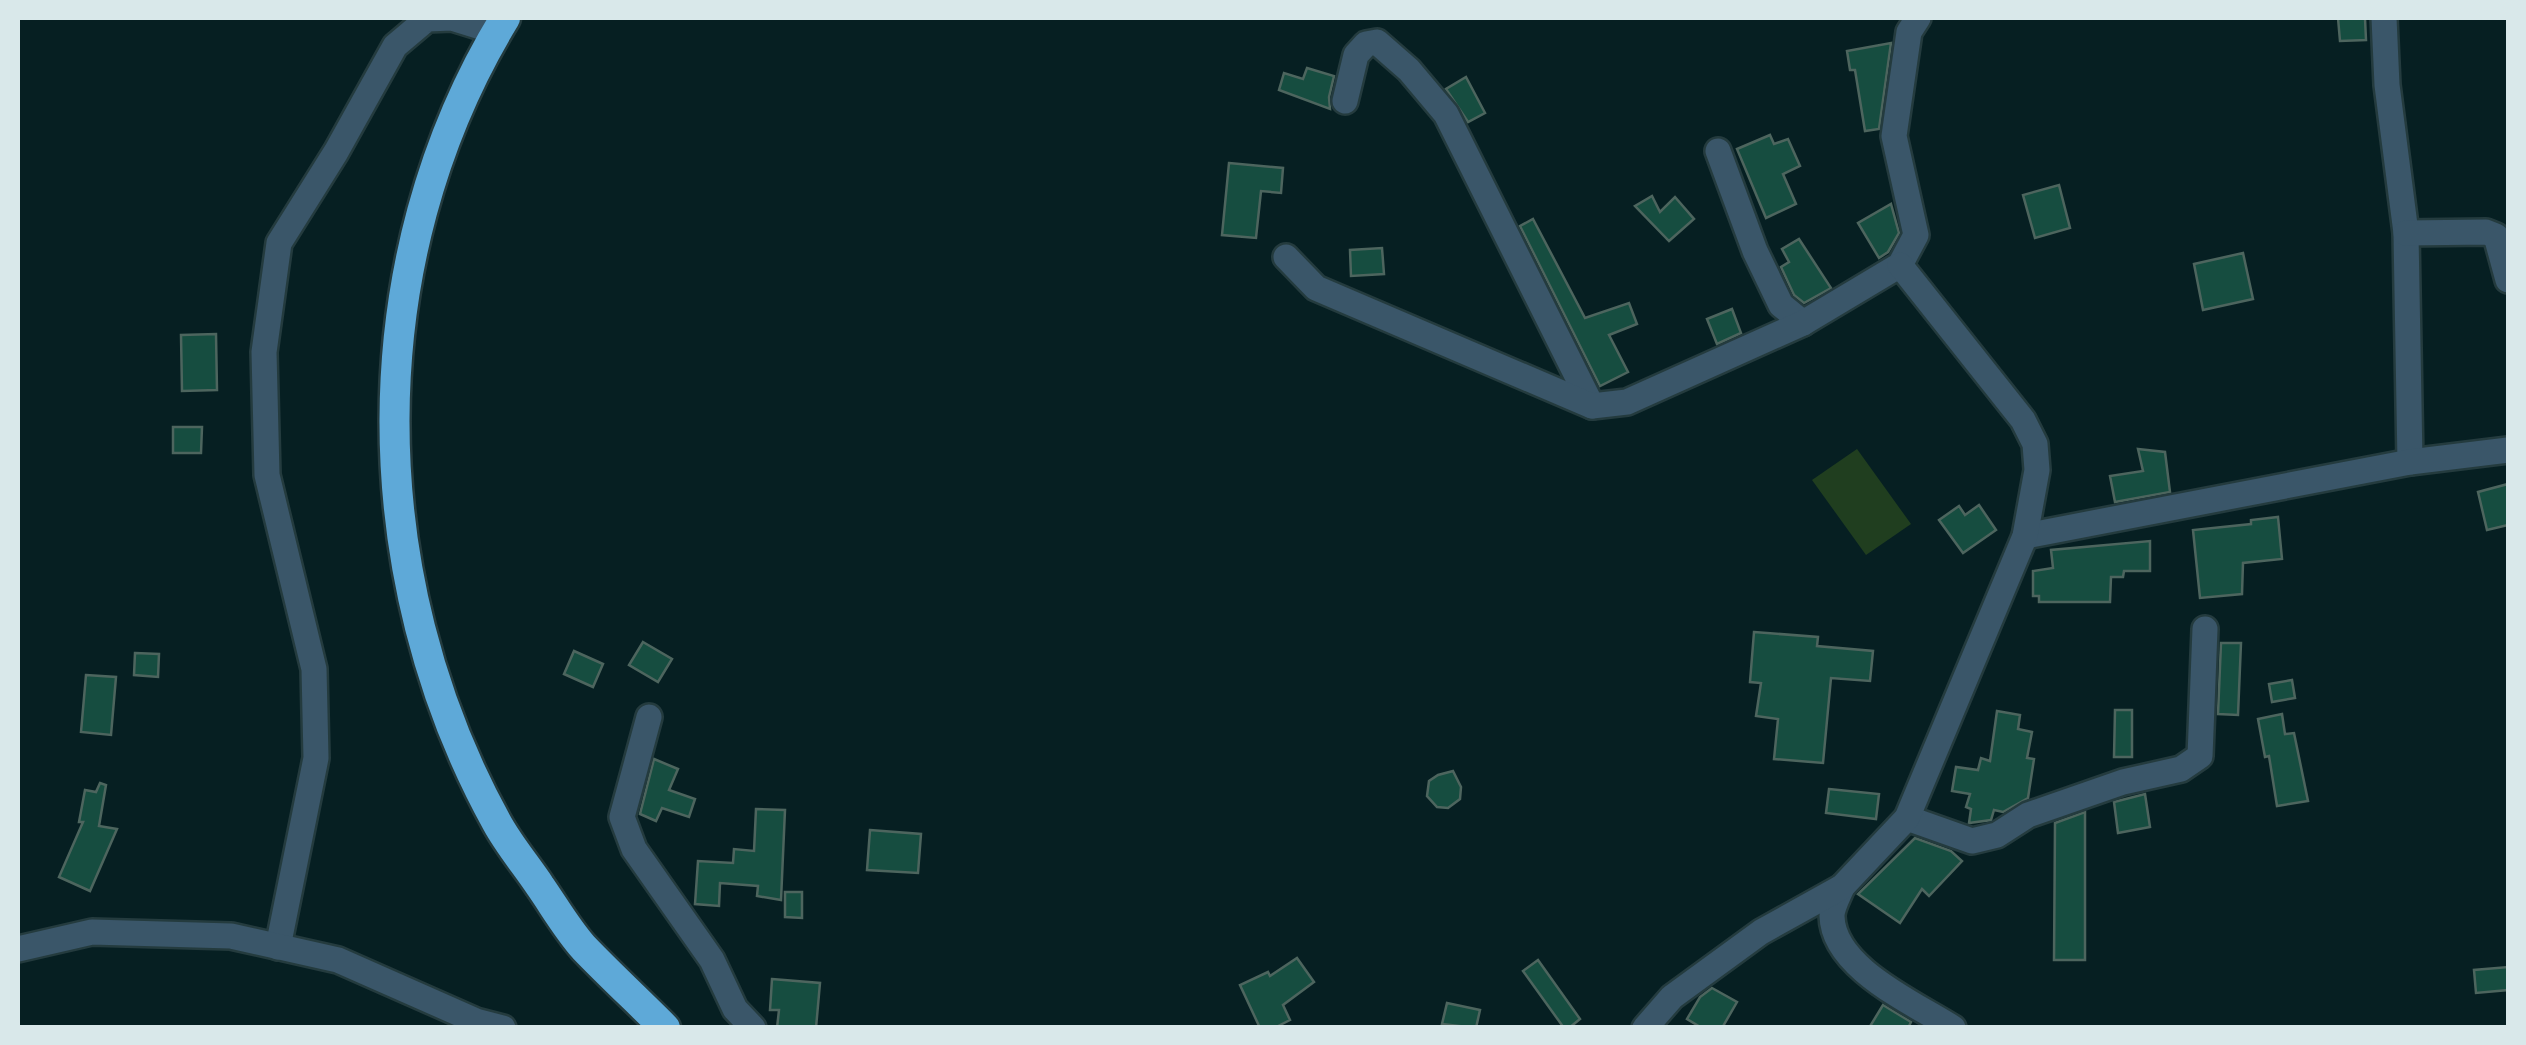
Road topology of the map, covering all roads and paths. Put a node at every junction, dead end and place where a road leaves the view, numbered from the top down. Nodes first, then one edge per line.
1 (1918, 18) edge
2 (2384, 18) edge
3 (501, 25) edge
4 (1345, 102) dead end
5 (1718, 151) dead end
6 (2406, 234) junction
7 (1286, 257) dead end
8 (1900, 265) junction
9 (2508, 280) edge
10 (1803, 323) junction
11 (1592, 406) junction
12 (2508, 450) edge
13 (2458, 456) junction
14 (2410, 462) junction
15 (2508, 466) edge
16 (2025, 536) junction
17 (2205, 628) dead end
18 (649, 717) dead end
19 (1907, 818) junction
20 (1842, 887) junction
21 (278, 946) junction
22 (18, 949) edge
23 (503, 1028) edge
24 (665, 1028) edge
25 (753, 1028) edge
26 (1645, 1028) edge
27 (1953, 1028) edge

1 - 8 street
2 - 6 street
3 - 21 street
3 - 24 highway
4 - 11 street
5 - 10 street
6 - 9 street
6 - 14 street
7 - 11 street
8 - 10 street
8 - 16 street
10 - 11 street
12 - 13 street
13 - 14 street
13 - 15 street
14 - 16 street
16 - 19 street
17 - 19 street
18 - 25 street
19 - 20 street
20 - 26 street
20 - 27 street
21 - 22 street
21 - 23 street

